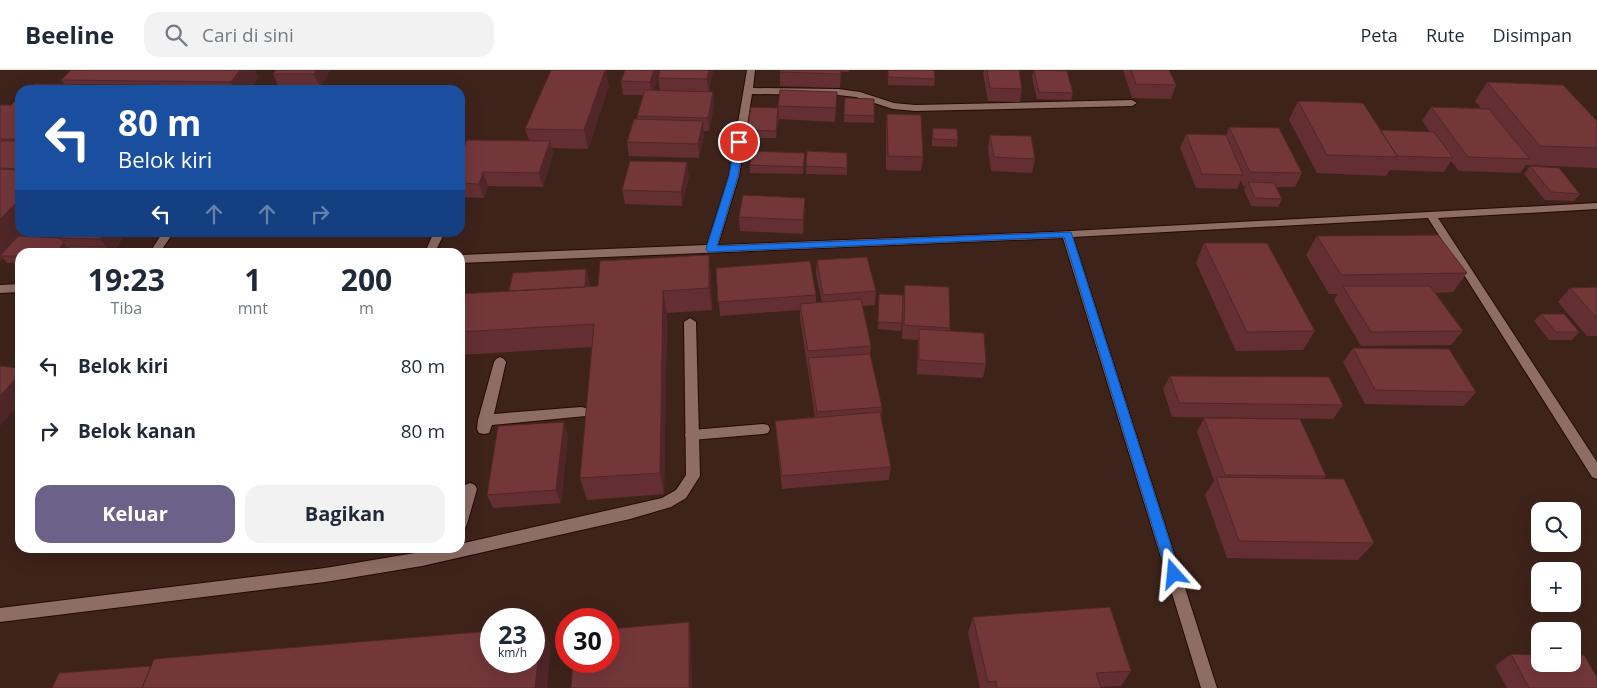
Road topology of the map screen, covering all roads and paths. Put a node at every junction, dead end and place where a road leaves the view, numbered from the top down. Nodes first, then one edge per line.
1 (751, 70) edge
2 (748, 91) junction
3 (1132, 103) dead end
4 (1597, 206) edge
5 (1431, 215) junction
6 (1067, 234) junction
7 (166, 237) edge
8 (158, 248) edge
9 (711, 249) junction
10 (465, 259) edge
11 (15, 288) edge
12 (0, 289) edge
13 (690, 322) dead end
14 (500, 362) dead end
15 (581, 412) dead end
16 (763, 429) dead end
17 (692, 435) junction
18 (1597, 473) edge
19 (470, 488) dead end
20 (465, 506) edge
21 (465, 547) edge
22 (438, 553) edge
23 (0, 615) edge
24 (1209, 688) edge

1 - 2 street
2 - 3 street
2 - 9 street
4 - 5 street
5 - 6 street
5 - 18 street
6 - 9 street
6 - 24 street
7 - 8 street
9 - 10 street
11 - 12 street
13 - 17 street
14 - 15 street
16 - 17 street
17 - 21 street
19 - 20 street
22 - 23 street

